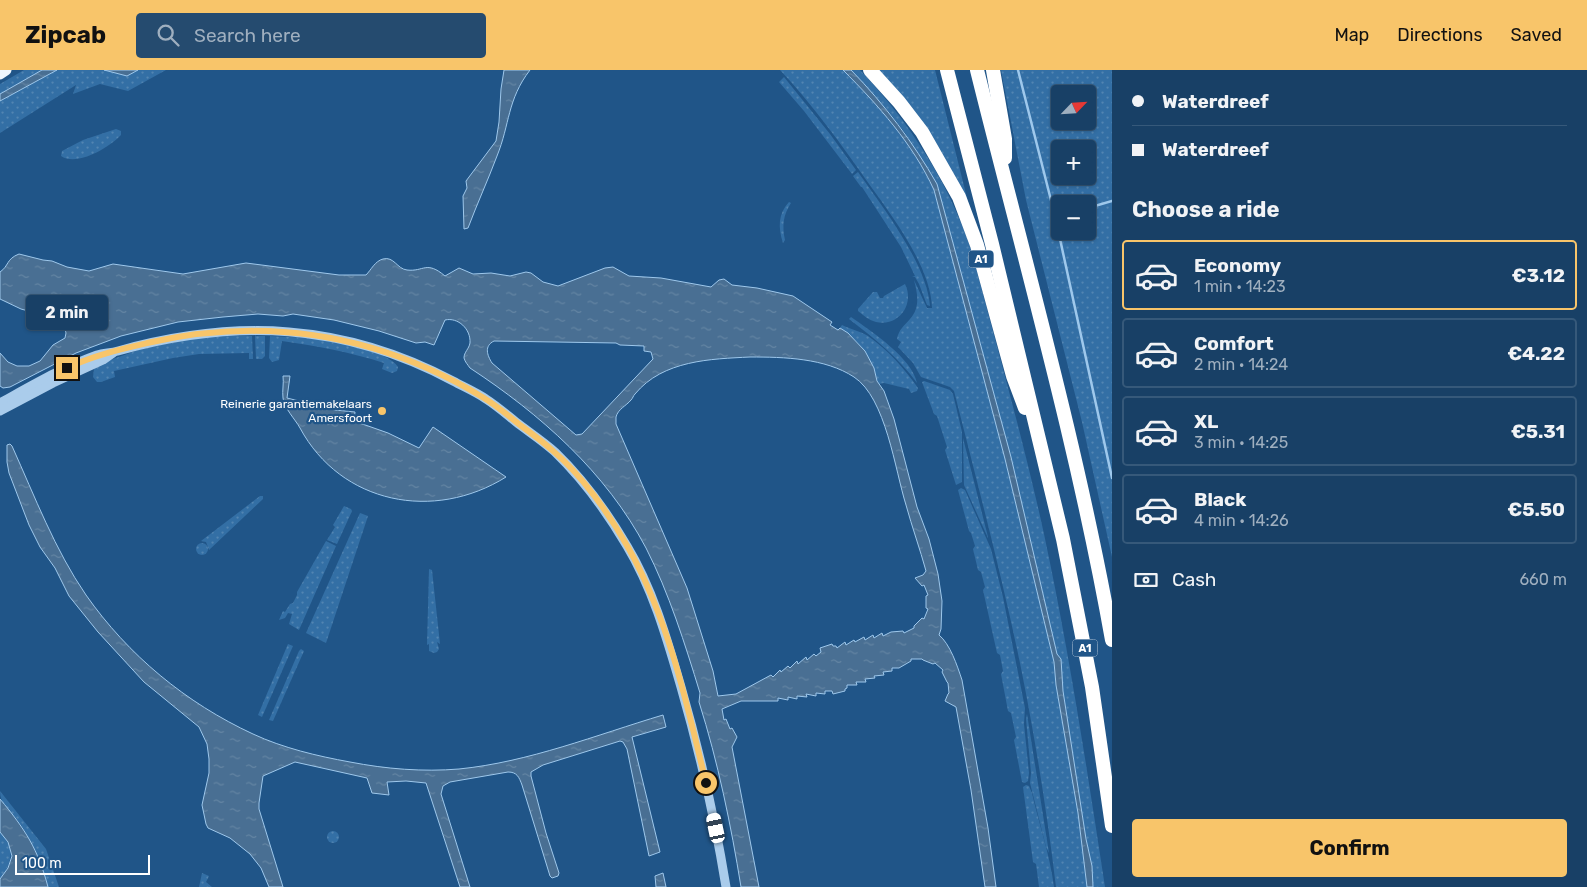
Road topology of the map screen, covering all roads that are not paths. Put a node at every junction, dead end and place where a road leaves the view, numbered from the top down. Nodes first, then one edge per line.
1 (6, 70) edge
2 (870, 70) edge
3 (947, 70) edge
4 (977, 70) edge
5 (992, 70) edge
6 (0, 74) edge
7 (1005, 182) junction
8 (114, 352) junction
9 (0, 403) edge
10 (0, 411) edge
11 (1048, 471) junction
12 (1112, 640) edge
13 (1112, 826) edge
14 (726, 887) edge

1 - 6 main road
2 - 11 highway, A1
3 - 11 highway, A1
4 - 7 highway, A1
5 - 7 highway, A1
7 - 12 highway, A1
8 - 9 street
8 - 10 street
8 - 14 street
11 - 13 highway, A1

